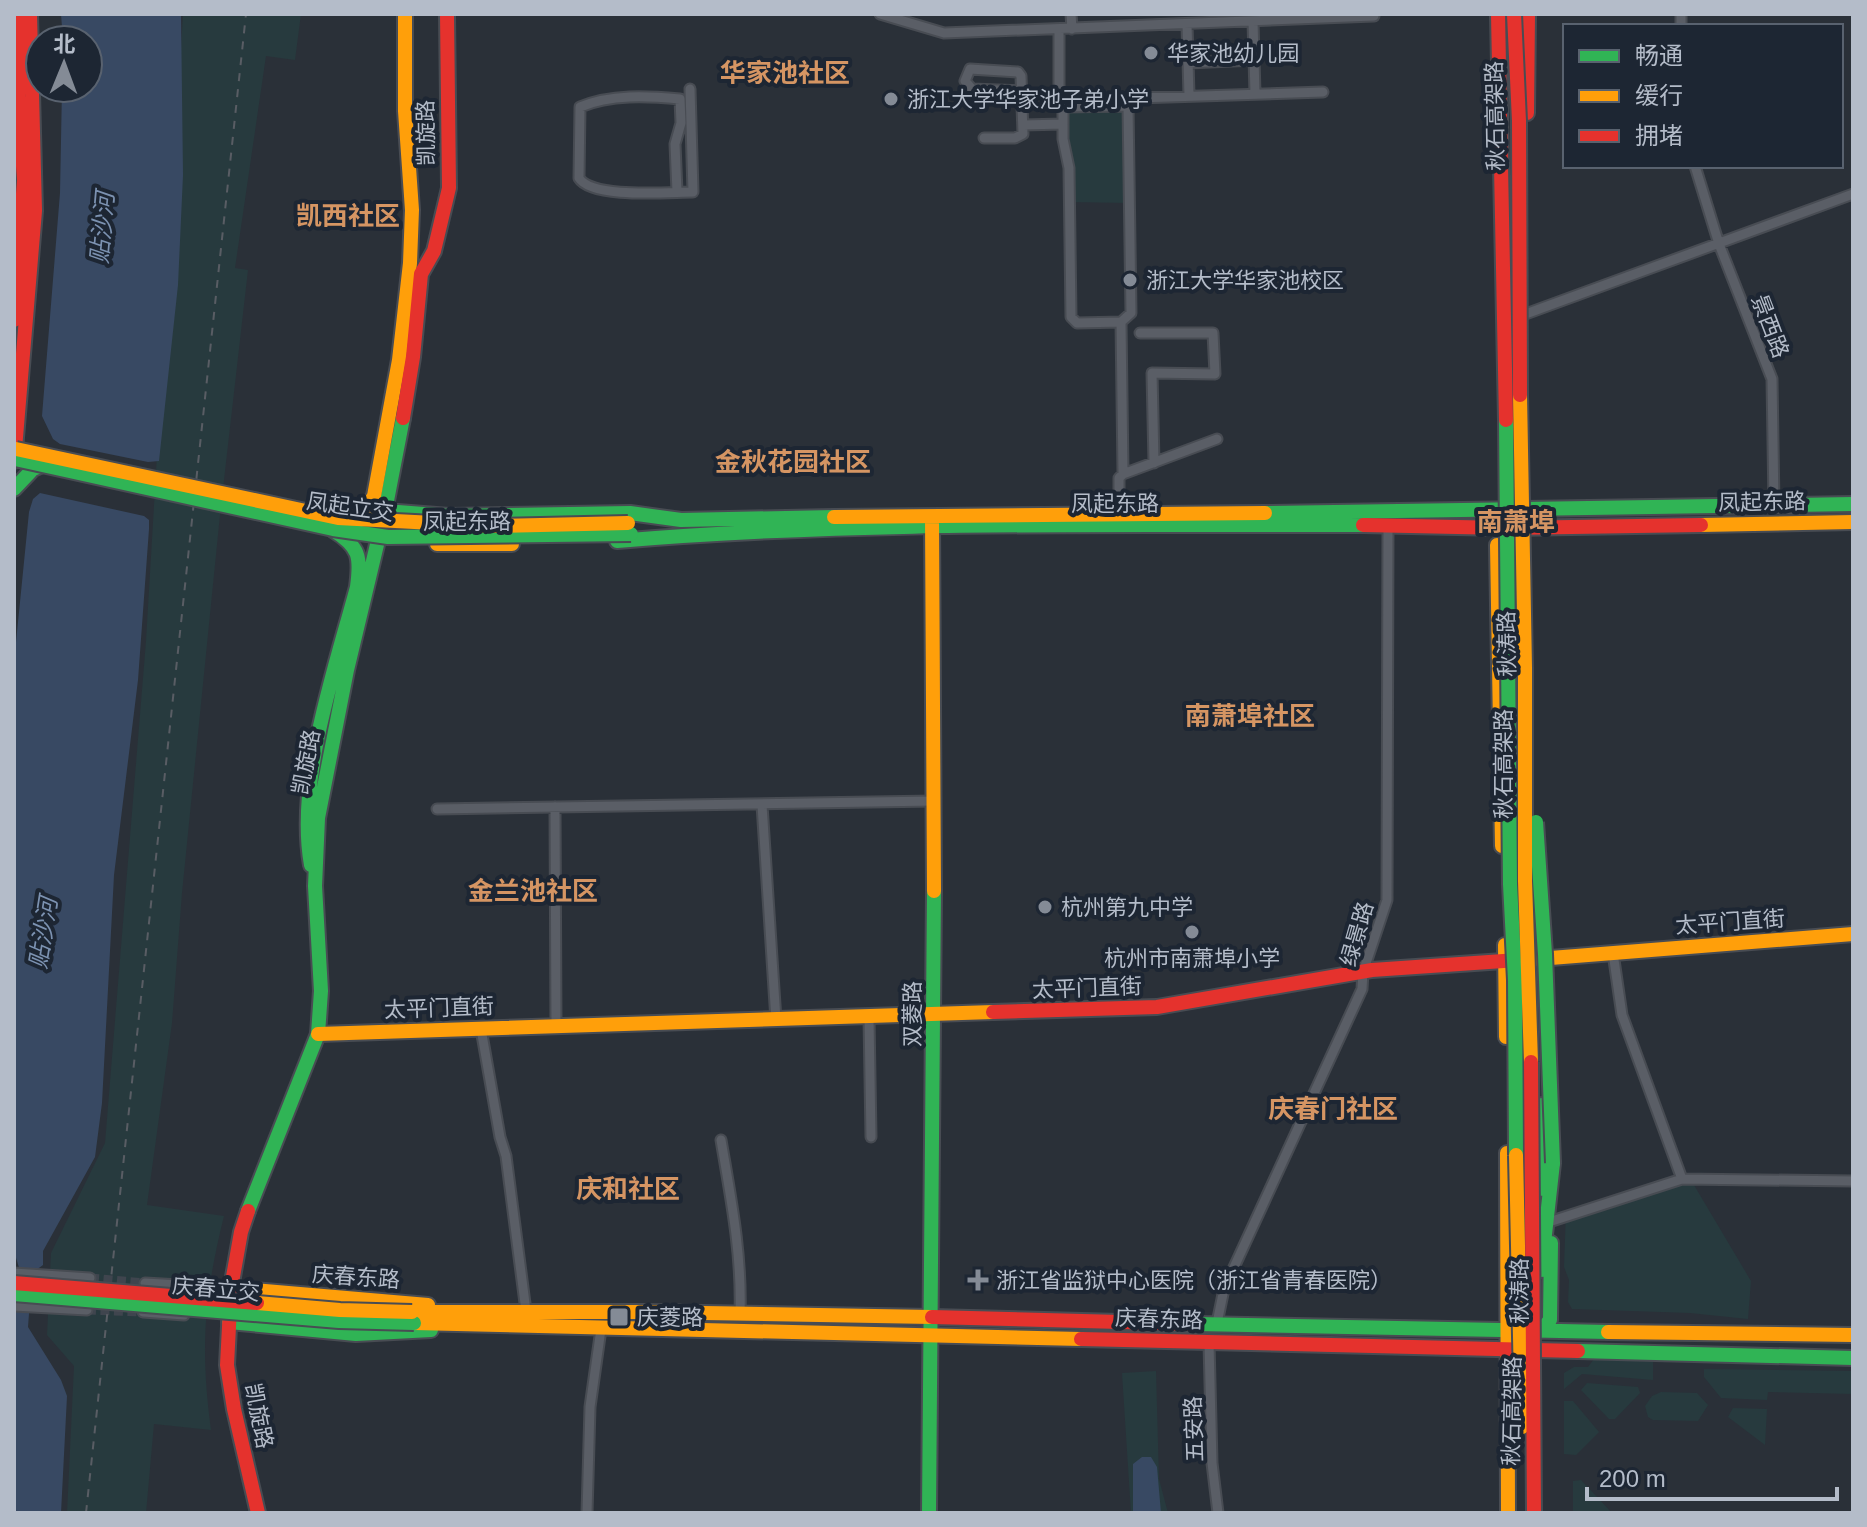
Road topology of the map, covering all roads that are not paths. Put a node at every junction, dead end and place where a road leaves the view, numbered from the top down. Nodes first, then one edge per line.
1 (19, 14) edge
2 (30, 14) edge
3 (405, 14) edge
4 (447, 14) edge
5 (880, 14) edge
6 (1071, 14) edge
7 (1489, 14) edge
8 (1498, 14) edge
9 (1514, 14) edge
10 (1528, 14) edge
11 (1374, 16) edge
12 (1253, 21) junction
13 (1187, 24) junction
14 (1059, 29) junction
15 (1072, 29) junction
16 (1254, 60) junction
17 (1188, 63) junction
18 (690, 89) dead end
19 (1021, 91) junction
20 (1323, 92) dead end
21 (1255, 94) junction
22 (1189, 96) junction
23 (1128, 106) junction
24 (1063, 107) junction
25 (1063, 124) junction
26 (1023, 125) junction
27 (984, 138) dead end
28 (1696, 168) edge
29 (29, 181) junction
30 (677, 192) junction
31 (1853, 194) edge
32 (1719, 244) junction
33 (1523, 315) junction
34 (14, 320) edge
35 (1121, 322) junction
36 (1140, 333) dead end
37 (1504, 375) junction
38 (1217, 439) dead end
39 (15, 456) edge
40 (1154, 463) junction
41 (42, 465) junction
42 (1123, 474) junction
43 (14, 489) edge
44 (1853, 504) edge
45 (1774, 505) junction
46 (1503, 509) junction
47 (1525, 510) junction
48 (385, 511) junction
49 (1119, 514) junction
50 (681, 520) junction
51 (932, 520) junction
52 (1853, 522) edge
53 (336, 524) junction
54 (1388, 525) junction
55 (1526, 527) junction
56 (1504, 528) junction
57 (630, 529) junction
58 (735, 531) junction
59 (377, 542) junction
60 (1525, 668) junction
61 (934, 801) junction
62 (762, 805) junction
63 (555, 807) junction
64 (437, 809) dead end
65 (315, 886) junction
66 (1504, 917) junction
67 (1853, 934) edge
68 (1613, 953) junction
69 (1545, 958) junction
70 (1505, 961) junction
71 (1363, 972) junction
72 (934, 1015) junction
73 (869, 1018) junction
74 (776, 1020) junction
75 (556, 1025) junction
76 (481, 1029) junction
77 (318, 1034) junction
78 (871, 1137) dead end
79 (721, 1140) dead end
80 (1682, 1179) junction
81 (1853, 1181) edge
82 (1552, 1221) junction
83 (1541, 1270) junction
84 (14, 1273) edge
85 (90, 1278) tunnel mouth
86 (14, 1283) edge
87 (145, 1283) tunnel mouth
88 (231, 1288) junction
89 (14, 1294) edge
90 (14, 1306) edge
91 (87, 1310) tunnel mouth
92 (476, 1311) junction
93 (526, 1311) junction
94 (143, 1312) tunnel mouth
95 (740, 1314) junction
96 (933, 1317) junction
97 (413, 1318) junction
98 (229, 1322) junction
99 (1217, 1323) junction
100 (463, 1324) junction
101 (601, 1329) junction
102 (1509, 1331) junction
103 (1541, 1331) junction
104 (933, 1334) junction
105 (1853, 1335) edge
106 (1209, 1343) junction
107 (1508, 1351) junction
108 (1541, 1352) junction
109 (1853, 1358) edge
110 (258, 1513) edge
111 (587, 1513) edge
112 (929, 1513) edge
113 (1218, 1513) edge
114 (1508, 1513) edge
115 (1523, 1513) edge
116 (1534, 1513) edge
117 (1542, 1513) edge

1 - 29 main road
2 - 29 main road
3 - 53 main road, bridge
4 - 48 main road, 凯旋路
5 - 14 street
6 - 15 street
7 - 46 main road, 秋涛路
8 - 37 main road, 秋石高架路, bridge
9 - 60 main road, 秋石高架路, bridge
10 - 33 main road, 秋涛路
11 - 12 street
12 - 13 street
12 - 16 street
13 - 15 street
13 - 17 street
14 - 15 street
14 - 24 street
16 - 17 street
16 - 21 street
17 - 22 street
18 - 30 street
19 - 19 street
19 - 26 street
20 - 21 street
21 - 22 street
22 - 23 street
23 - 24 street
23 - 35 street
24 - 25 street
25 - 26 street
25 - 35 street
26 - 27 street
28 - 32 street, 景西路
29 - 34 main road
29 - 39 main road
30 - 30 street
31 - 32 street
32 - 33 street
32 - 45 street, 景西路
33 - 47 main road, 秋涛路
35 - 42 street
36 - 40 street
37 - 66 main road, bridge
37 - 115 main road, 秋石高架路, bridge
38 - 40 street
39 - 41 main road, 凤起立交, bridge
39 - 53 main road, 凤起立交, bridge
40 - 42 street
41 - 43 main road
41 - 53 main road, 凤起立交, bridge
42 - 49 street
44 - 45 main road, 凤起东路
45 - 47 main road, 凤起东路
46 - 47 main road, 凤起东路
46 - 49 main road, 凤起东路
46 - 56 main road, 秋涛路
47 - 55 main road, 秋涛路
48 - 50 main road, 凤起东路
48 - 59 main road, 凯旋路
49 - 51 main road, 凤起东路
50 - 51 main road, 凤起东路
50 - 57 main road, 凤起立交
51 - 54 main road, 凤起东路
51 - 58 main road, 凤起东路
51 - 61 main road, 双菱路
52 - 55 main road, 凤起东路
53 - 57 main road, 凤起立交, bridge
53 - 65 main road
54 - 56 main road, 凤起东路
54 - 71 street, 绿景路
55 - 56 main road, 凤起东路
55 - 69 main road, 秋涛路
56 - 66 main road, 秋涛路
57 - 58 main road, 凤起立交
58 - 59 main road, 凤起东路
59 - 65 main road, 凯旋路
60 - 83 main road, bridge
60 - 116 main road, 秋石高架路, bridge
61 - 62 street
61 - 72 main road, 双菱路
62 - 63 street
62 - 74 street
63 - 64 street
63 - 75 street
65 - 77 main road, 凯旋路
66 - 70 main road, 秋涛路
67 - 68 main road, 太平门直街
68 - 69 main road, 太平门直街
68 - 80 street
69 - 70 main road, 太平门直街
69 - 82 main road
69 - 83 main road, 秋涛路
70 - 71 main road, 太平门直街
70 - 102 main road, 秋涛路
71 - 72 main road, 太平门直街
71 - 99 street, 绿景路
72 - 73 main road, 太平门直街
72 - 96 main road, 双菱路
73 - 74 main road, 太平门直街
73 - 78 street
74 - 75 main road, 太平门直街
75 - 76 main road, 太平门直街
76 - 77 main road, 太平门直街
76 - 93 street
77 - 88 main road, 凯旋路
79 - 95 street
80 - 81 street
80 - 82 street
82 - 103 main road
83 - 103 main road, 秋涛路
84 - 85 street
86 - 97 main road, 庆春立交, bridge
87 - 88 street
88 - 92 main road, 庆春东路
88 - 98 main road, 凯旋路
89 - 97 main road, 庆春立交, bridge
90 - 91 street
92 - 93 main road, 庆春东路
92 - 97 main road, 庆春东路
93 - 95 main road, 庆春东路
94 - 98 street
95 - 96 main road, 庆春东路
96 - 99 main road, 庆春东路
96 - 104 main road, 双菱路
97 - 100 main road, 庆春东路
98 - 100 main road, 庆春东路
98 - 110 main road, 凯旋路
99 - 102 main road, 庆春东路
100 - 101 main road, 庆春东路
101 - 104 main road, 庆春东路
101 - 111 street
102 - 103 main road, 庆春东路
102 - 107 main road, 秋涛路
103 - 105 main road, 庆春东路
103 - 108 main road, 秋涛路
104 - 106 main road, 庆春东路
104 - 112 main road, 双菱路
106 - 107 main road, 庆春东路
106 - 113 street, 五安路
107 - 108 main road, 庆春东路
107 - 114 main road, 秋涛路
108 - 109 main road, 庆春东路
108 - 117 main road, 秋涛路

